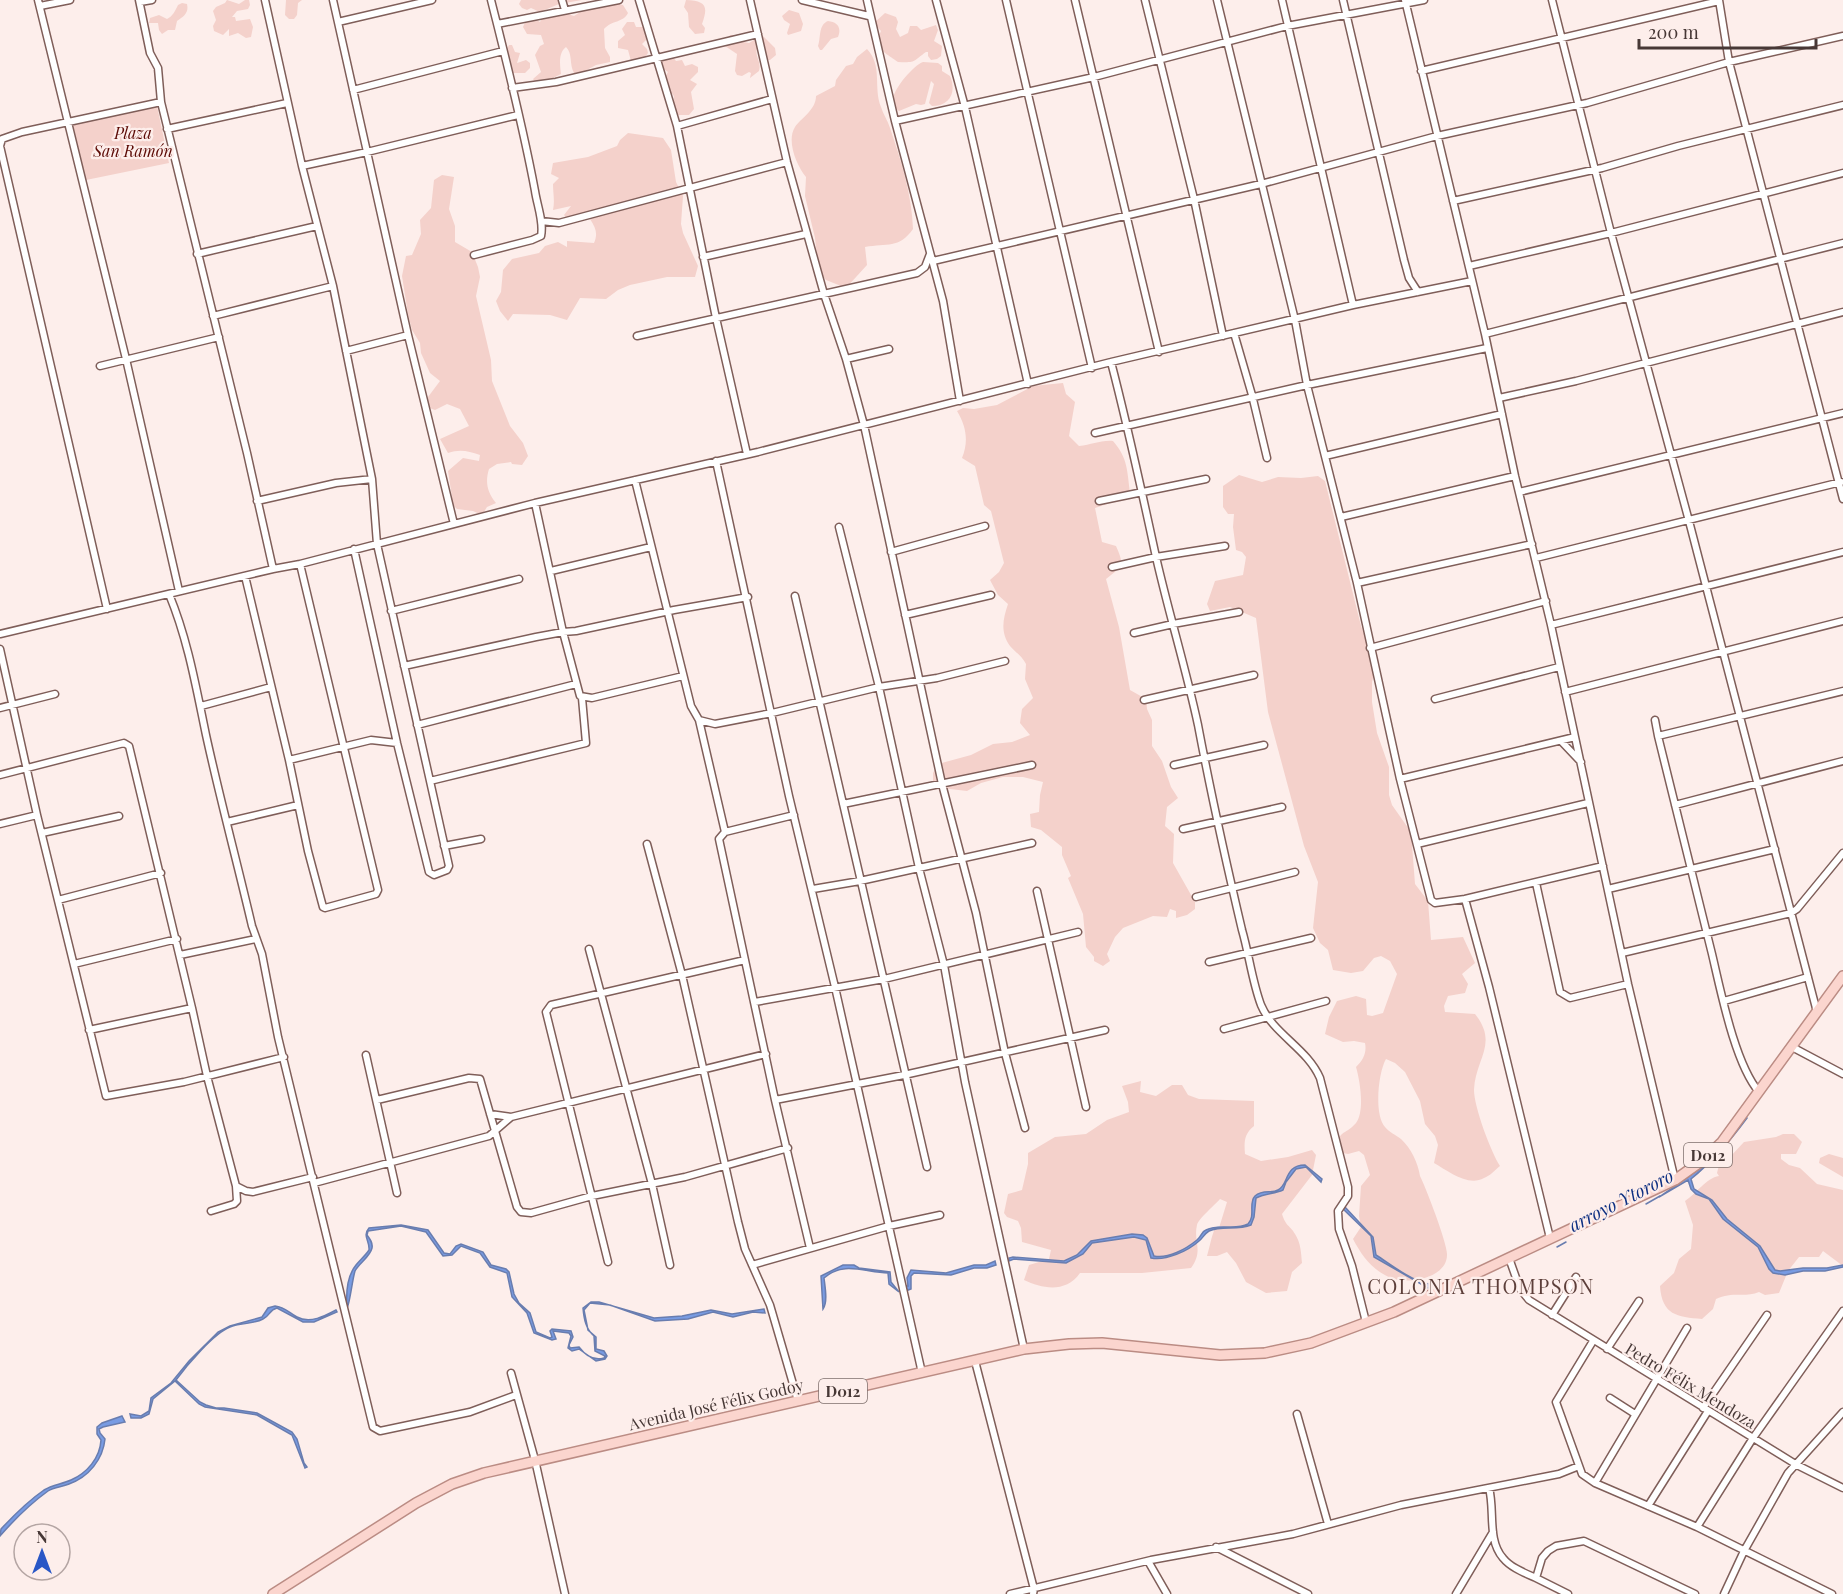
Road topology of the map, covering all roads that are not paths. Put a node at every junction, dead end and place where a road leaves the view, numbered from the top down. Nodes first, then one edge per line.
1 (70, 0) edge
2 (152, 0) edge
3 (265, 0) edge
4 (333, 0) edge
5 (432, 0) edge
6 (491, 0) edge
7 (562, 0) edge
8 (619, 0) edge
9 (639, 0) edge
10 (750, 0) edge
11 (802, 0) edge
12 (867, 0) edge
13 (936, 0) edge
14 (1006, 0) edge
15 (1075, 0) edge
16 (1145, 0) edge
17 (1217, 0) edge
18 (1282, 0) edge
19 (1343, 0) edge
20 (1424, 0) edge
21 (1552, 0) edge
22 (1719, 0) edge
23 (140, 1) edge
24 (1405, 2) edge
25 (39, 3) edge
26 (565, 10) junction
27 (1346, 15) junction
28 (870, 16) junction
29 (338, 22) junction
30 (497, 24) junction
31 (1287, 26) junction
32 (758, 34) junction
33 (1843, 36) edge
34 (1562, 37) junction
35 (1227, 43) junction
36 (503, 51) junction
37 (656, 57) junction
38 (1160, 60) junction
39 (1729, 62) junction
40 (1421, 71) junction
41 (1094, 77) junction
42 (512, 88) junction
43 (353, 90) junction
44 (1029, 92) junction
45 (772, 99) junction
46 (160, 102) junction
47 (287, 103) junction
48 (1579, 105) junction
49 (1843, 105) edge
50 (965, 106) junction
51 (518, 115) junction
52 (895, 121) junction
53 (70, 123) junction
54 (676, 126) junction
55 (167, 129) junction
56 (1747, 129) junction
57 (1437, 136) junction
58 (1378, 152) junction
59 (367, 153) junction
60 (787, 162) junction
61 (302, 166) junction
62 (1321, 167) junction
63 (1595, 169) junction
64 (1843, 173) edge
65 (1261, 184) junction
66 (688, 189) junction
67 (1764, 192) junction
68 (1194, 198) junction
69 (1453, 201) junction
70 (1126, 214) junction
71 (541, 221) junction
72 (317, 226) junction
73 (1061, 230) junction
74 (1611, 233) junction
75 (806, 234) junction
76 (1843, 243) edge
77 (996, 245) junction
78 (930, 252) junction
79 (197, 254) junction
80 (474, 255) dead end
81 (703, 257) junction
82 (1781, 259) junction
83 (933, 261) junction
84 (1469, 266) junction
85 (1409, 278) junction
86 (1472, 282) junction
87 (333, 286) junction
88 (1418, 292) junction
89 (824, 294) junction
90 (1405, 295) junction
91 (1628, 298) junction
92 (1353, 305) junction
93 (1843, 312) edge
94 (213, 316) junction
95 (716, 318) junction
96 (1295, 320) junction
97 (1797, 324) junction
98 (1234, 333) junction
99 (1485, 334) junction
100 (408, 335) junction
101 (637, 336) dead end
102 (1223, 336) junction
103 (219, 337) junction
104 (1487, 348) junction
105 (890, 349) dead end
106 (346, 351) junction
107 (1159, 351) junction
108 (126, 359) junction
109 (846, 359) junction
110 (1111, 362) junction
111 (1646, 363) junction
112 (100, 366) dead end
113 (1092, 368) junction
114 (1028, 384) junction
115 (1307, 385) junction
116 (1252, 397) junction
117 (1499, 398) junction
118 (960, 401) junction
119 (1843, 413) edge
120 (1502, 414) junction
121 (1821, 418) junction
122 (864, 425) junction
123 (1128, 426) junction
124 (1095, 433) dead end
125 (747, 454) junction
126 (1325, 456) junction
127 (1671, 457) junction
128 (1267, 458) dead end
129 (716, 461) junction
130 (1515, 476) junction
131 (372, 479) junction
132 (1206, 479) dead end
133 (635, 480) junction
134 (1841, 482) edge
135 (1143, 492) junction
136 (1519, 492) junction
137 (1843, 499) edge
138 (257, 501) junction
139 (1099, 501) dead end
140 (535, 503) junction
141 (1341, 517) junction
142 (1689, 521) junction
143 (454, 524) junction
144 (986, 526) dead end
145 (838, 527) dead end
146 (377, 544) junction
147 (1532, 544) junction
148 (1225, 546) dead end
149 (651, 547) junction
150 (354, 549) junction
151 (891, 552) junction
152 (1843, 552) edge
153 (1156, 557) junction
154 (1536, 558) junction
155 (300, 564) junction
156 (1112, 567) dead end
157 (273, 568) junction
158 (551, 571) junction
159 (245, 576) junction
160 (519, 579) dead end
161 (1357, 583) junction
162 (1706, 587) junction
163 (179, 591) junction
164 (169, 594) junction
165 (991, 595) dead end
166 (795, 596) dead end
167 (748, 597) junction
168 (1546, 601) junction
169 (107, 609) junction
170 (391, 611) junction
171 (667, 611) junction
172 (1239, 612) dead end
173 (905, 615) junction
174 (1843, 621) edge
175 (1173, 624) junction
176 (1551, 625) junction
177 (563, 632) junction
178 (1134, 633) dead end
179 (0, 634) edge
180 (1370, 648) junction
181 (0, 649) edge
182 (1723, 653) junction
183 (1005, 661) dead end
184 (404, 666) junction
185 (1559, 667) junction
186 (1254, 675) dead end
187 (684, 676) junction
188 (920, 680) junction
189 (576, 684) junction
190 (271, 687) junction
191 (879, 687) junction
192 (1191, 689) junction
193 (1843, 691) edge
194 (1565, 692) junction
195 (55, 694) dead end
196 (582, 698) junction
197 (1435, 699) dead end
198 (1144, 700) dead end
199 (820, 702) junction
200 (12, 705) junction
201 (201, 706) junction
202 (0, 708) edge
203 (772, 713) junction
204 (1739, 716) junction
205 (699, 720) junction
206 (1655, 720) dead end
207 (417, 725) junction
208 (1658, 736) junction
209 (1575, 737) junction
210 (1561, 741) junction
211 (397, 743) junction
212 (1264, 745) dead end
213 (342, 747) junction
214 (1204, 757) junction
215 (289, 760) junction
216 (1581, 762) junction
217 (1843, 762) edge
218 (1032, 765) dead end
219 (1174, 765) dead end
220 (27, 768) junction
221 (0, 775) edge
222 (1400, 779) junction
223 (430, 781) junction
224 (942, 784) junction
225 (1758, 784) junction
226 (903, 792) junction
227 (1588, 802) junction
228 (843, 804) junction
229 (298, 805) junction
230 (1675, 805) junction
231 (1282, 807) dead end
232 (37, 815) junction
233 (794, 815) junction
234 (119, 816) dead end
235 (227, 822) junction
236 (1218, 822) junction
237 (0, 824) edge
238 (1183, 829) dead end
239 (725, 832) junction
240 (42, 833) junction
241 (481, 839) dead end
242 (1032, 843) dead end
243 (647, 844) dead end
244 (1417, 844) junction
245 (444, 846) junction
246 (1775, 849) junction
247 (1843, 853) edge
248 (962, 857) junction
249 (1603, 866) junction
250 (919, 868) junction
251 (1691, 869) junction
252 (1294, 872) dead end
253 (161, 873) junction
254 (860, 881) junction
255 (1536, 883) junction
256 (1232, 888) junction
257 (813, 889) junction
258 (1608, 889) junction
259 (1037, 891) dead end
260 (1196, 897) dead end
261 (1465, 898) junction
262 (58, 900) junction
263 (1791, 913) junction
264 (1078, 932) dead end
265 (1706, 932) junction
266 (1311, 938) dead end
267 (177, 939) junction
268 (256, 939) junction
269 (1049, 939) junction
270 (589, 949) dead end
271 (1248, 952) junction
272 (1622, 953) junction
273 (985, 954) junction
274 (180, 955) junction
275 (745, 960) junction
276 (1209, 962) dead end
277 (74, 964) junction
278 (944, 965) junction
279 (682, 975) junction
280 (1843, 976) edge
281 (1808, 977) junction
282 (885, 979) junction
283 (1628, 984) junction
284 (836, 987) junction
285 (601, 994) junction
286 (1326, 1001) dead end
287 (1724, 1001) junction
288 (755, 1002) junction
289 (192, 1008) junction
290 (1817, 1013) junction
291 (1268, 1017) junction
292 (1224, 1029) dead end
293 (89, 1030) junction
294 (1105, 1030) dead end
295 (1071, 1037) junction
296 (1792, 1047) junction
297 (1005, 1053) junction
298 (766, 1054) junction
299 (366, 1055) dead end
300 (284, 1057) junction
301 (962, 1063) junction
302 (702, 1069) junction
303 (1843, 1074) edge
304 (207, 1076) junction
305 (904, 1076) junction
306 (857, 1084) junction
307 (625, 1088) junction
308 (1759, 1092) junction
309 (377, 1100) junction
310 (776, 1100) junction
311 (567, 1103) junction
312 (1086, 1107) dead end
313 (490, 1114) junction
314 (511, 1117) junction
315 (1025, 1128) dead end
316 (495, 1132) junction
317 (788, 1149) junction
318 (390, 1162) junction
319 (725, 1165) junction
320 (927, 1167) dead end
321 (313, 1180) junction
322 (1675, 1180) junction
323 (651, 1184) junction
324 (236, 1186) junction
325 (397, 1193) dead end
326 (592, 1196) junction
327 (211, 1210) dead end
328 (940, 1215) dead end
329 (888, 1226) junction
330 (1550, 1238) junction
331 (810, 1248) junction
332 (1509, 1258) junction
333 (608, 1262) dead end
334 (670, 1265) dead end
335 (752, 1265) junction
336 (1576, 1277) dead end
337 (1639, 1302) dead end
338 (1843, 1311) edge
339 (1552, 1315) junction
340 (1767, 1315) dead end
341 (1366, 1322) junction
342 (1687, 1328) dead end
343 (1593, 1341) junction
344 (1024, 1349) junction
345 (1607, 1349) junction
346 (975, 1361) junction
347 (511, 1373) dead end
348 (922, 1373) junction
349 (1656, 1379) junction
350 (516, 1395) junction
351 (1610, 1398) dead end
352 (798, 1401) junction
353 (1706, 1410) junction
354 (1843, 1412) edge
355 (1297, 1414) dead end
356 (1635, 1414) junction
357 (1753, 1438) junction
358 (535, 1460) junction
359 (1797, 1465) junction
360 (1579, 1466) junction
361 (1595, 1483) junction
362 (1489, 1488) junction
363 (1843, 1488) edge
364 (1648, 1506) junction
365 (1328, 1524) junction
366 (1697, 1527) junction
367 (1493, 1532) junction
368 (1216, 1547) junction
369 (1744, 1551) junction
370 (1148, 1561) junction
371 (1536, 1578) junction
372 (1033, 1592) edge
373 (273, 1594) edge
374 (565, 1594) edge
375 (1010, 1594) edge
376 (1167, 1594) edge
377 (1308, 1594) edge
378 (1456, 1594) edge
379 (1566, 1594) edge
380 (1695, 1594) edge
381 (1724, 1594) edge
382 (1832, 1594) edge

1 - 25 street
2 - 23 street
3 - 47 street
4 - 29 street
5 - 29 street
6 - 30 street
7 - 26 street
8 - 26 street
9 - 37 street
10 - 32 street
11 - 28 street
12 - 28 street
13 - 50 street
14 - 44 street
15 - 41 street
16 - 38 street
17 - 35 street
18 - 31 street
19 - 27 street
20 - 24 street
21 - 34 street
22 - 34 street
22 - 39 street
23 - 46 street
24 - 27 street
24 - 40 street
25 - 53 street
26 - 30 street
27 - 31 street
27 - 58 street
28 - 52 street
29 - 43 street
30 - 36 street
31 - 35 street
31 - 62 street
32 - 37 street
32 - 45 street
33 - 39 street
34 - 40 street
34 - 48 street
35 - 38 street
35 - 65 street
36 - 42 street
36 - 43 street
37 - 42 street
37 - 54 street
38 - 41 street
38 - 68 street
39 - 48 street
39 - 56 street
40 - 57 street
41 - 44 street
41 - 70 street
42 - 51 street
43 - 59 street
44 - 50 street
44 - 73 street
45 - 54 street
45 - 60 street
46 - 53 street
46 - 55 street
47 - 55 street
47 - 61 street
48 - 57 street
48 - 63 street
49 - 56 street
50 - 52 street
50 - 77 street
51 - 59 street
51 - 71 street
52 - 78 street
53 - 108 street
53 - 169 street
54 - 66 street
55 - 79 street
56 - 63 street
56 - 67 street
57 - 58 street
57 - 69 street
58 - 62 street
58 - 85 street
59 - 61 street
59 - 100 street
60 - 66 street
60 - 75 street
61 - 72 street
62 - 65 street
62 - 92 street
63 - 69 street
63 - 74 street
64 - 67 street
65 - 68 street
65 - 96 street
66 - 71 street
66 - 81 street
67 - 74 street
67 - 82 street
68 - 70 street
68 - 102 street
69 - 84 street
70 - 73 street
70 - 107 street
71 - 80 street
72 - 79 street
72 - 87 street
73 - 77 street
73 - 113 street
74 - 84 street
74 - 91 street
75 - 81 street
75 - 89 street
76 - 82 street
77 - 83 street
77 - 114 street
78 - 83 street
78 - 89 street
79 - 94 street
81 - 95 street
82 - 91 street
82 - 97 street
83 - 118 street
84 - 86 street
85 - 88 street
85 - 90 street
86 - 88 street
86 - 99 street
87 - 94 street
87 - 106 street
88 - 90 street
89 - 95 street
89 - 109 street
90 - 92 street
91 - 99 street
91 - 111 street
92 - 96 street
93 - 97 street
94 - 103 street
95 - 101 street
95 - 125 street
96 - 98 street
96 - 115 street
97 - 111 street
97 - 121 street
98 - 102 street
98 - 116 street
99 - 104 street
100 - 106 street
100 - 143 street
102 - 107 street
103 - 108 street
103 - 138 street
104 - 115 street
104 - 117 street
105 - 109 street
106 - 131 street
107 - 110 street
108 - 112 street
108 - 163 street
109 - 122 street
110 - 113 street
110 - 123 street
111 - 117 street
111 - 127 street
113 - 114 street
114 - 118 street
115 - 116 street
115 - 126 street
116 - 123 street
116 - 128 street
117 - 120 street
118 - 122 street
119 - 121 street
120 - 126 street
120 - 130 street
121 - 127 street
121 - 134 street
122 - 125 street
122 - 151 street
123 - 124 street
123 - 135 street
125 - 129 street
126 - 141 street
127 - 136 street
127 - 142 street
129 - 133 street
129 - 167 street
130 - 136 street
130 - 141 street
131 - 138 street
131 - 146 street
132 - 135 street
133 - 140 street
133 - 149 street
134 - 137 street
134 - 142 street
135 - 139 street
135 - 153 street
136 - 147 street
138 - 157 street
140 - 143 street
140 - 158 street
141 - 161 street
142 - 154 street
142 - 162 street
143 - 146 street
144 - 151 street
145 - 191 street
146 - 150 street
146 - 170 street
147 - 154 street
147 - 161 street
148 - 153 street
149 - 158 street
149 - 171 street
150 - 155 street
150 - 211 street
151 - 173 street
152 - 162 street
153 - 156 street
153 - 175 street
154 - 168 street
155 - 157 street
155 - 213 street
157 - 159 street
158 - 177 street
159 - 163 street
159 - 190 street
160 - 170 street
161 - 180 street
162 - 176 street
162 - 182 street
163 - 164 street
164 - 169 street
164 - 201 street
165 - 173 street
166 - 199 street
167 - 171 street
167 - 203 street
168 - 176 street
168 - 180 street
169 - 179 street
170 - 184 street
171 - 177 street
171 - 187 street
172 - 175 street
173 - 188 street
174 - 182 street
175 - 178 street
175 - 192 street
176 - 185 street
177 - 184 street
177 - 189 street
180 - 222 street
181 - 200 street
182 - 194 street
182 - 204 street
183 - 188 street
184 - 207 street
185 - 194 street
185 - 197 street
186 - 192 street
187 - 196 street
187 - 205 street
188 - 191 street
188 - 224 street
189 - 196 street
189 - 207 street
190 - 201 street
190 - 215 street
191 - 199 street
191 - 226 street
192 - 198 street
192 - 214 street
193 - 204 street
194 - 209 street
195 - 200 street
196 - 223 street
199 - 203 street
199 - 228 street
200 - 202 street
200 - 220 street
201 - 235 street
203 - 205 street
203 - 233 street
204 - 208 street
204 - 225 street
205 - 239 street
206 - 208 street
207 - 223 street
208 - 230 street
209 - 210 street
209 - 216 street
210 - 216 street
210 - 222 street
211 - 213 street
211 - 245 street
212 - 214 street
213 - 215 street
213 - 229 street
214 - 219 street
214 - 236 street
215 - 229 street
216 - 227 street
217 - 225 street
218 - 224 street
220 - 221 street
220 - 232 street
220 - 253 street
222 - 244 street
223 - 245 street
224 - 226 street
224 - 248 street
225 - 230 street
225 - 246 street
226 - 228 street
226 - 250 street
227 - 244 street
227 - 249 street
228 - 254 street
229 - 235 street
230 - 251 street
231 - 236 street
232 - 237 street
232 - 240 street
233 - 239 street
233 - 257 street
234 - 240 street
235 - 268 street
236 - 238 street
236 - 256 street
239 - 275 street
240 - 262 street
241 - 245 street
242 - 248 street
243 - 279 street
244 - 261 street
246 - 251 street
246 - 263 street
247 - 263 street
248 - 250 street
248 - 273 street
249 - 255 street
249 - 258 street
250 - 254 street
250 - 278 street
251 - 258 street
251 - 265 street
252 - 256 street
253 - 262 street
253 - 267 street
254 - 257 street
254 - 282 street
255 - 261 street
255 - 283 street
256 - 260 street
256 - 271 street
257 - 284 street
258 - 272 street
259 - 269 street
261 - 330 street
262 - 277 street
263 - 265 street
263 - 281 street
264 - 269 street
265 - 272 street
265 - 287 street
266 - 271 street
267 - 274 street
267 - 277 street
268 - 274 street
268 - 300 street
269 - 273 street
269 - 295 street
270 - 285 street
271 - 276 street
271 - 291 street
272 - 283 street
273 - 278 street
273 - 297 street
274 - 289 street
275 - 279 street
275 - 288 street
277 - 293 street
278 - 282 street
278 - 301 street
279 - 285 street
279 - 302 street
280 - 290 main road, D012
281 - 287 street
281 - 290 street
282 - 284 street
282 - 305 street
283 - 322 street
284 - 288 street
284 - 306 street
285 - 307 street
285 - 311 street
286 - 291 street
287 - 308 street
288 - 298 street
289 - 293 street
289 - 304 street
290 - 296 main road, D012
291 - 292 street
291 - 341 street
293 - 304 street
294 - 295 street
295 - 297 street
295 - 312 street
296 - 303 street
296 - 308 main road, D012
297 - 301 street
297 - 315 street
298 - 302 street
298 - 310 street
299 - 309 street
300 - 304 street
300 - 321 street
301 - 305 street
301 - 344 street
302 - 307 street
302 - 319 street
304 - 324 street
305 - 306 street
305 - 320 street
306 - 310 street
306 - 329 street
307 - 311 street
307 - 323 street
308 - 322 main road, D012
309 - 313 street
309 - 318 street
310 - 317 street
311 - 314 street
311 - 326 street
313 - 314 street
313 - 316 street
314 - 316 street
316 - 318 street
316 - 326 street
317 - 319 street
317 - 331 street
318 - 321 street
318 - 325 street
319 - 323 street
319 - 335 street
321 - 324 street
321 - 350 street
322 - 330 main road, D012
323 - 326 street
323 - 334 street
324 - 327 street
326 - 333 street
328 - 329 street
329 - 331 street
329 - 348 street
330 - 332 main road, D012
331 - 335 street
332 - 339 street, Pedro Félix Mendoza
332 - 341 main road, Avenida José Félix Godoy / D012
335 - 352 street
336 - 339 street
337 - 345 street
338 - 357 street
339 - 343 street, Pedro Félix Mendoza
340 - 353 street
341 - 344 main road, Avenida José Félix Godoy / D012
342 - 349 street
343 - 345 street, Pedro Félix Mendoza
343 - 360 street
344 - 346 main road, Avenida José Félix Godoy / D012
345 - 349 street, Pedro Félix Mendoza
346 - 348 main road, Avenida José Félix Godoy / D012
346 - 372 street
347 - 350 street
348 - 352 main road, Avenida José Félix Godoy / D012
349 - 353 street, Pedro Félix Mendoza
349 - 356 street
350 - 358 street
351 - 356 street
352 - 358 main road, Avenida José Félix Godoy / D012
353 - 357 street, Pedro Félix Mendoza
353 - 364 street
354 - 359 street
355 - 365 street
356 - 361 street
357 - 359 street, Pedro Félix Mendoza
357 - 366 street
358 - 373 main road, Avenida José Félix Godoy / D012
358 - 374 street
359 - 363 street, Pedro Félix Mendoza
359 - 369 street
360 - 361 street
360 - 362 street
361 - 364 street
362 - 365 street
362 - 367 street
364 - 366 street
365 - 368 street
366 - 369 street
367 - 371 street
367 - 378 street
368 - 370 street
368 - 377 street
369 - 381 street
369 - 382 street
370 - 372 street
370 - 376 street
371 - 379 street
371 - 380 street
372 - 375 street

